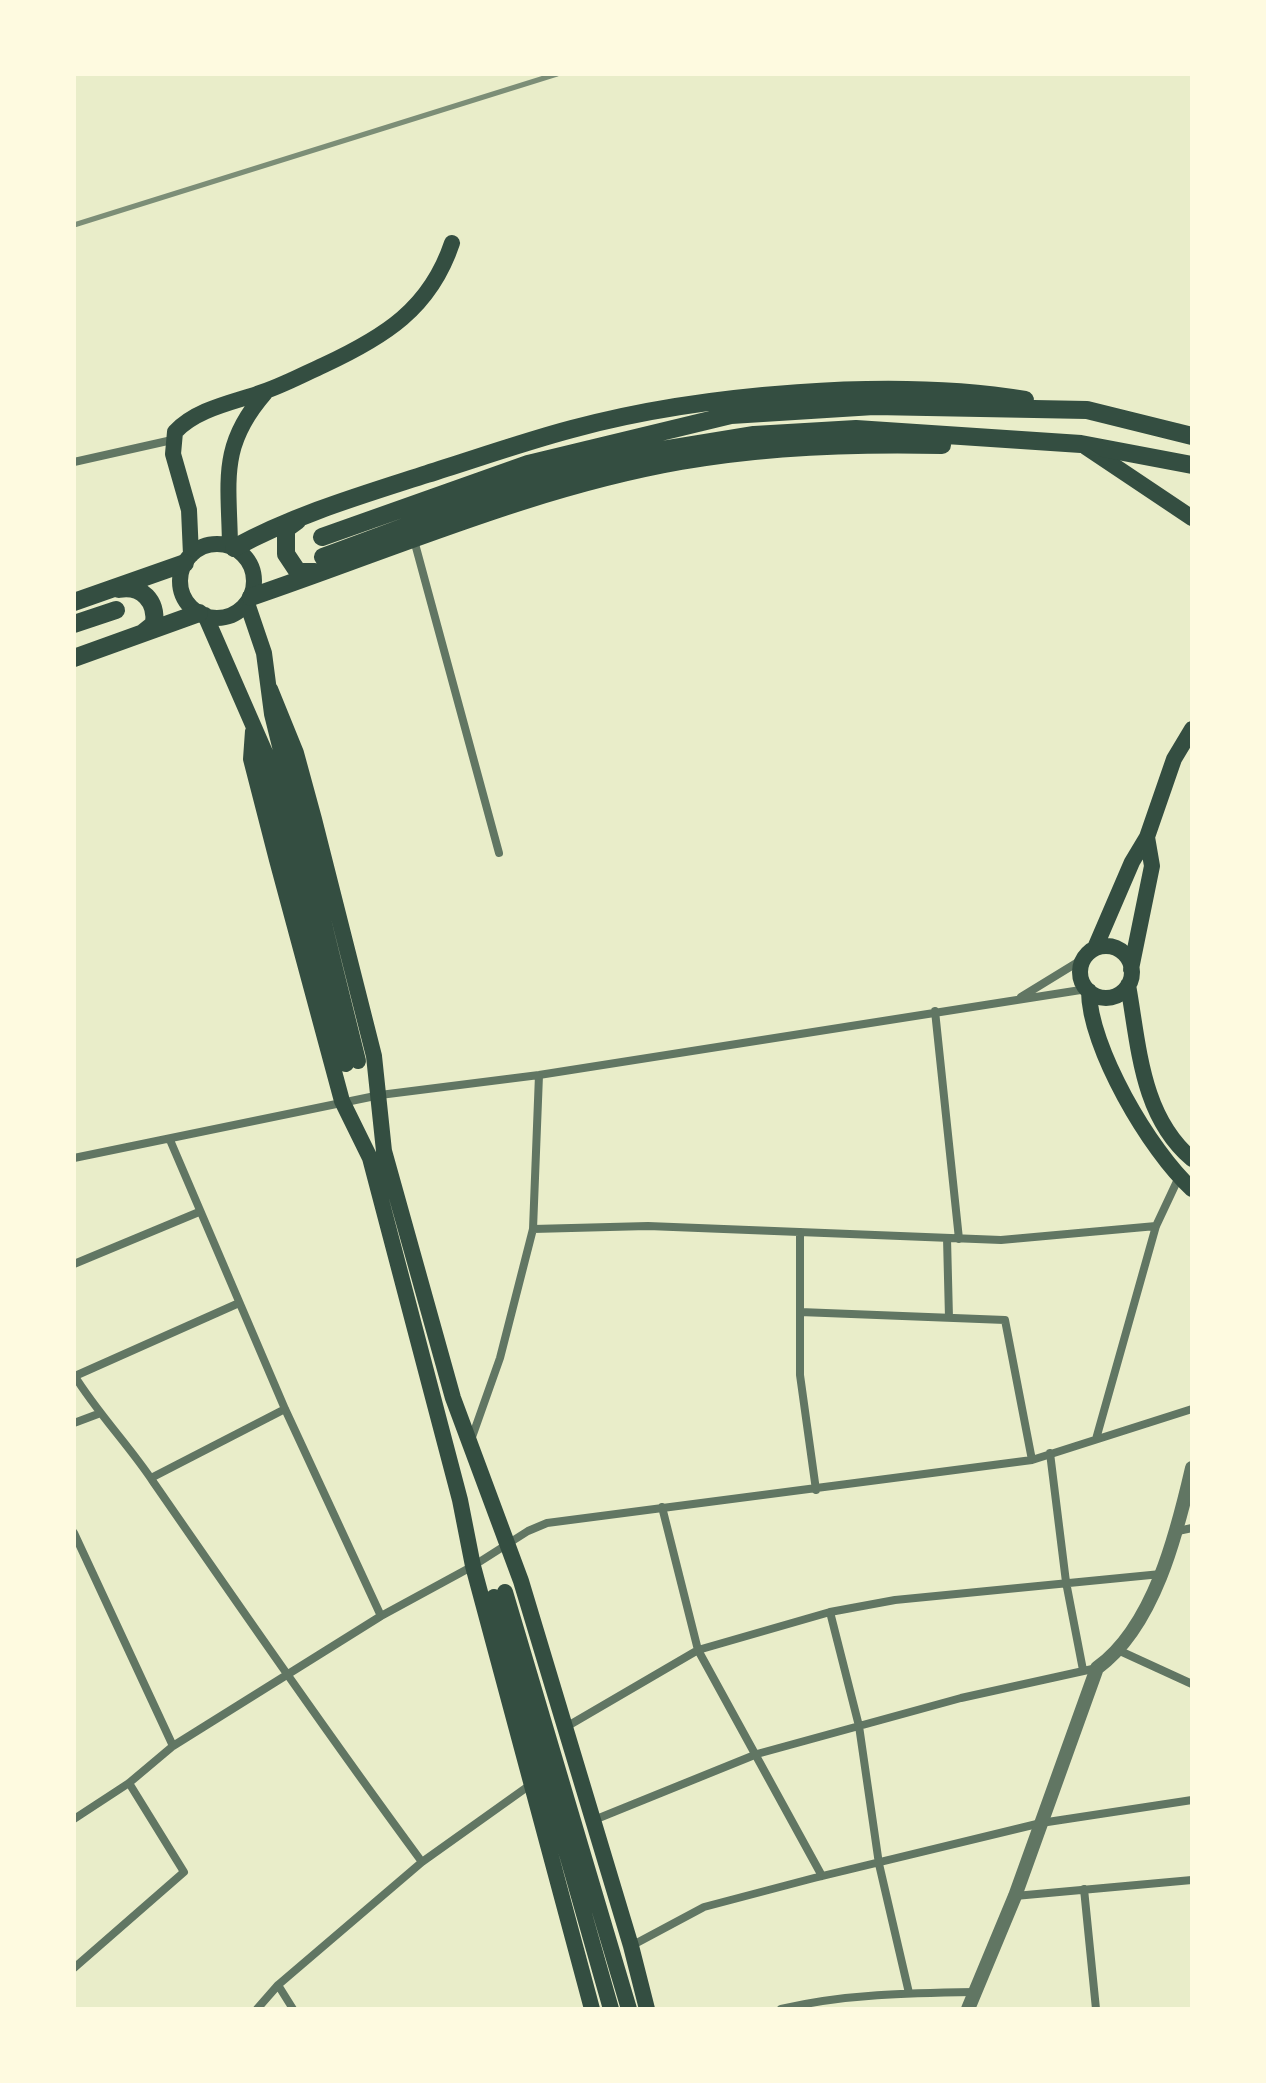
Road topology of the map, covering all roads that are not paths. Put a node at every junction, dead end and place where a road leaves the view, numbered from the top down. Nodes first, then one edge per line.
1 (452, 243) dead end
2 (266, 391) junction
3 (1087, 410) junction
4 (1192, 436) edge
5 (172, 440) junction
6 (1081, 444) junction
7 (74, 462) edge
8 (1192, 465) edge
9 (306, 515) junction
10 (1192, 518) edge
11 (322, 537) dead end
12 (414, 539) junction
13 (232, 546) junction
14 (188, 559) junction
15 (328, 563) junction
16 (110, 590) junction
17 (249, 600) junction
18 (74, 602) edge
19 (116, 610) dead end
20 (202, 614) junction
21 (74, 624) edge
22 (122, 630) dead end
23 (141, 634) junction
24 (74, 645) edge
25 (74, 658) edge
26 (270, 689) junction
27 (1192, 729) edge
28 (253, 731) junction
29 (1147, 837) junction
30 (499, 853) dead end
31 (1089, 954) junction
32 (1130, 977) junction
33 (1088, 990) junction
34 (1017, 999) junction
35 (935, 1011) junction
36 (539, 1075) junction
37 (380, 1095) junction
38 (342, 1101) junction
39 (170, 1140) junction
40 (74, 1158) edge
41 (1192, 1159) edge
42 (1179, 1177) junction
43 (1192, 1189) edge
44 (199, 1212) junction
45 (1156, 1226) junction
46 (533, 1229) junction
47 (800, 1232) junction
48 (947, 1238) junction
49 (959, 1239) junction
50 (74, 1264) edge
51 (239, 1303) junction
52 (800, 1312) junction
53 (949, 1318) junction
54 (74, 1376) edge
55 (285, 1409) junction
56 (1192, 1409) edge
57 (98, 1414) junction
58 (74, 1423) edge
59 (1096, 1439) junction
60 (469, 1445) junction
61 (1050, 1453) junction
62 (1032, 1460) junction
63 (1192, 1468) edge
64 (151, 1478) junction
65 (816, 1490) junction
66 (662, 1507) junction
67 (1185, 1530) edge
68 (74, 1533) edge
69 (507, 1545) junction
70 (473, 1566) junction
71 (1161, 1574) junction
72 (1066, 1582) junction
73 (830, 1612) junction
74 (381, 1616) junction
75 (698, 1650) junction
76 (1120, 1651) junction
77 (1090, 1669) junction
78 (285, 1676) junction
79 (1192, 1684) edge
80 (859, 1726) junction
81 (566, 1727) junction
82 (173, 1746) junction
83 (757, 1754) junction
84 (129, 1783) junction
85 (530, 1785) junction
86 (1192, 1800) edge
87 (74, 1819) edge
88 (594, 1820) junction
89 (1041, 1823) junction
90 (422, 1862) junction
91 (879, 1864) junction
92 (822, 1876) junction
93 (1192, 1880) edge
94 (1084, 1889) junction
95 (1015, 1896) junction
96 (631, 1946) junction
97 (74, 1968) edge
98 (278, 1985) junction
99 (975, 1992) junction
100 (909, 1993) junction
101 (257, 2009) edge
102 (293, 2009) edge
103 (592, 2009) edge
104 (611, 2009) edge
105 (629, 2009) edge
106 (647, 2009) edge
107 (781, 2009) edge
108 (968, 2009) edge
109 (1096, 2009) edge

1 - 2 main road
2 - 5 main road
2 - 13 main road
3 - 4 main road
3 - 9 main road
3 - 11 main road
5 - 7 street
5 - 14 main road
6 - 8 main road
6 - 10 main road
6 - 12 main road
6 - 15 main road
9 - 13 main road
9 - 15 main road
12 - 15 main road
12 - 30 street
13 - 14 main road
13 - 17 main road
14 - 16 main road
14 - 20 main road
15 - 17 main road
16 - 18 main road
16 - 23 main road
17 - 20 main road
17 - 26 main road
19 - 21 main road
20 - 23 main road
20 - 28 main road
22 - 24 main road
23 - 25 main road
26 - 28 main road
26 - 37 main road
27 - 29 main road
28 - 38 main road
29 - 31 main road
29 - 32 main road
31 - 32 main road
31 - 33 main road
31 - 34 street
32 - 33 main road
32 - 41 main road
33 - 34 street
33 - 42 main road
34 - 35 street
35 - 36 street
35 - 49 street
36 - 37 street
36 - 46 street
37 - 38 street
37 - 60 main road
38 - 39 street
38 - 70 main road
39 - 40 street
39 - 44 street
42 - 43 main road
42 - 45 street
44 - 50 street
44 - 51 street
45 - 49 street
45 - 59 street
46 - 47 street
46 - 60 street
47 - 48 street
47 - 52 street
48 - 49 street
48 - 53 street
51 - 54 street
51 - 55 street
52 - 53 street
52 - 65 street
53 - 62 street
54 - 57 street
55 - 64 street
55 - 74 street
56 - 59 street
57 - 58 street
57 - 64 street
59 - 61 street
60 - 69 main road
61 - 62 street
61 - 72 street
62 - 65 street
63 - 67 street
64 - 78 street
65 - 66 street
66 - 69 street
66 - 75 street
67 - 71 street
68 - 82 street
69 - 70 street
69 - 81 main road
70 - 74 street
70 - 85 main road
71 - 72 street
71 - 76 street
72 - 73 street
72 - 77 street
73 - 75 street
73 - 80 street
74 - 78 street
75 - 81 street
75 - 83 street
76 - 77 street
76 - 79 street
77 - 80 street
77 - 89 street
78 - 82 street
78 - 90 street
80 - 83 street
80 - 91 street
81 - 88 main road
82 - 84 street
83 - 88 street
83 - 92 street
84 - 87 street
84 - 97 street
85 - 90 street
85 - 103 main road
86 - 89 street
88 - 96 main road
89 - 91 street
89 - 95 street
90 - 98 street
91 - 92 street
91 - 100 street
92 - 96 street
93 - 94 street
94 - 95 street
94 - 109 street
95 - 99 street
96 - 106 main road
98 - 101 street
98 - 102 street
99 - 100 street
99 - 108 street
100 - 107 street
104 - 105 main road

